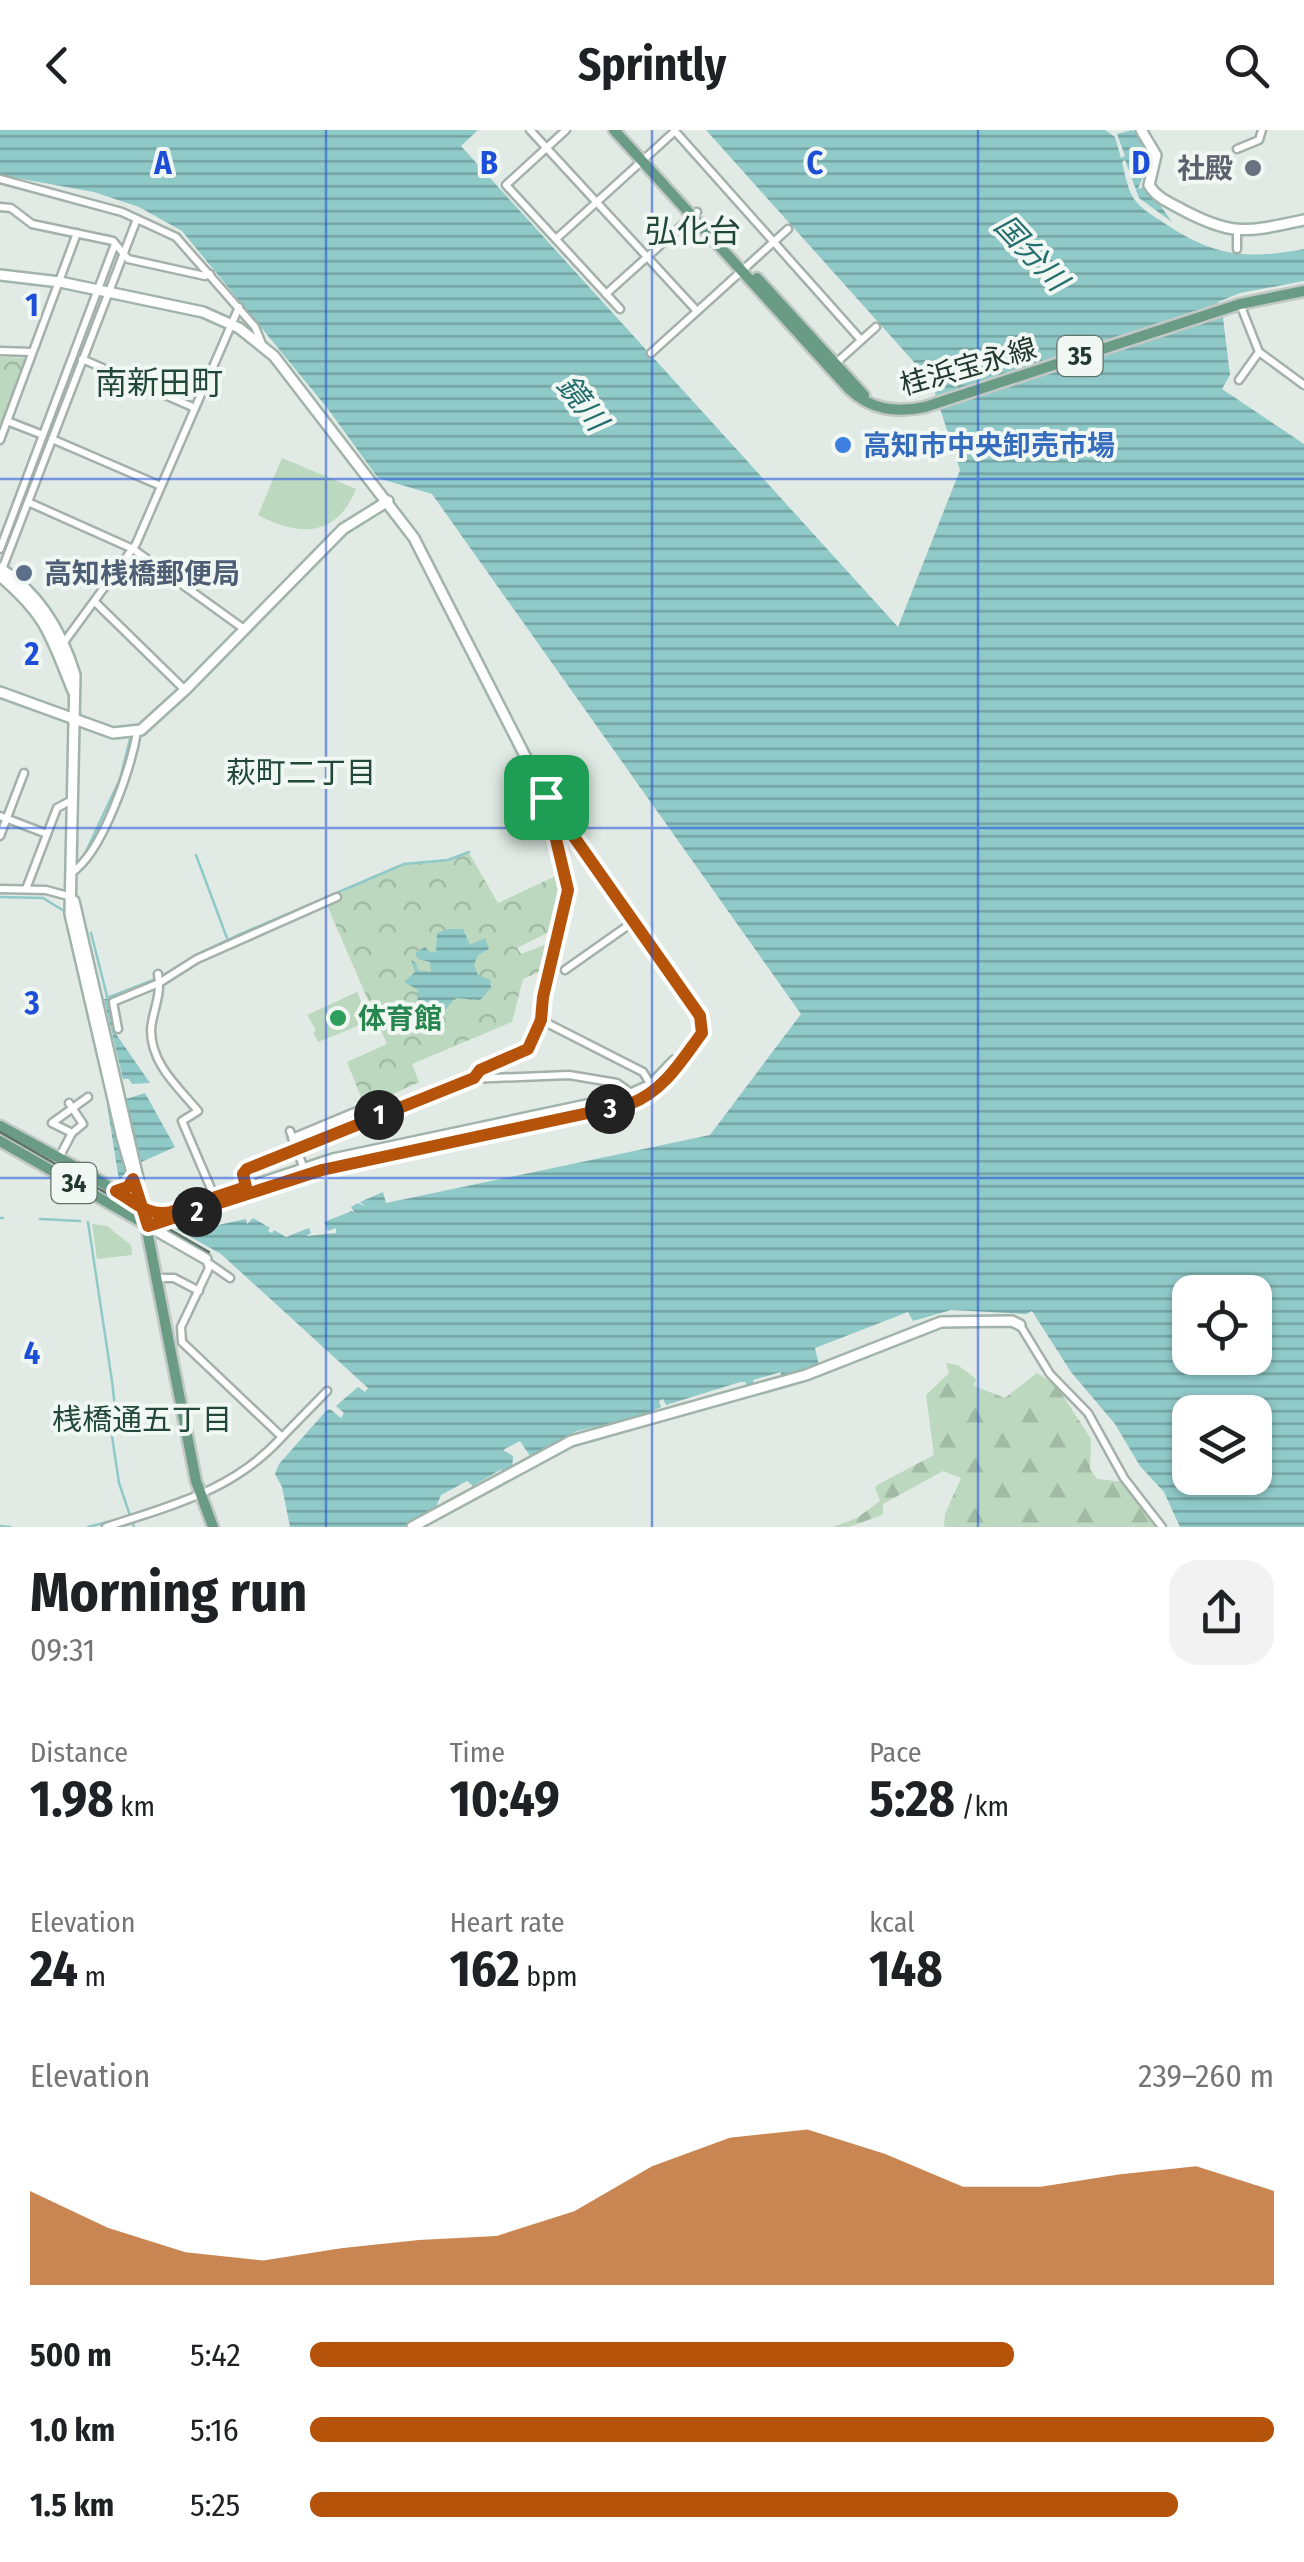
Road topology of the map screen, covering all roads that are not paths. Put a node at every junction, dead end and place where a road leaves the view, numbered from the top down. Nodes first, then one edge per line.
1 (530, 130) edge
2 (566, 130) edge
3 (614, 130) edge
4 (623, 130) edge
5 (675, 130) edge
6 (1141, 130) edge
7 (1262, 130) edge
8 (546, 148) junction
9 (1237, 149) dead end
10 (645, 159) junction
11 (0, 179) edge
12 (597, 202) junction
13 (1, 208) edge
14 (695, 214) junction
15 (0, 216) edge
16 (137, 219) junction
17 (1304, 220) edge
18 (788, 229) dead end
19 (1237, 231) junction
20 (77, 233) junction
21 (556, 239) junction
22 (774, 241) junction
23 (115, 244) junction
24 (1237, 249) dead end
25 (124, 254) junction
26 (646, 257) junction
27 (744, 268) junction
28 (0, 274) edge
29 (210, 274) junction
30 (60, 282) junction
31 (765, 290) junction
32 (102, 291) junction
33 (1304, 291) edge
34 (606, 294) junction
35 (752, 303) dead end
36 (1240, 304) junction
37 (239, 307) junction
38 (620, 309) dead end
39 (696, 311) junction
40 (231, 324) junction
41 (876, 327) dead end
42 (862, 340) junction
43 (262, 345) junction
44 (0, 350) edge
45 (32, 352) junction
46 (651, 352) dead end
47 (1258, 352) junction
48 (82, 359) junction
49 (833, 366) junction
50 (1239, 380) dead end
51 (1304, 384) edge
52 (195, 408) junction
53 (7, 421) junction
54 (47, 437) junction
55 (0, 440) edge
56 (161, 486) junction
57 (388, 501) junction
58 (28, 502) junction
59 (0, 549) edge
60 (133, 549) junction
61 (0, 572) edge
62 (94, 602) junction
63 (244, 630) junction
64 (61, 646) junction
65 (185, 690) junction
66 (0, 692) edge
67 (76, 721) junction
68 (137, 732) junction
69 (24, 773) dead end
70 (546, 797) junction
71 (72, 800) junction
72 (3, 817) edge
73 (47, 834) junction
74 (0, 836) edge
75 (70, 874) junction
76 (0, 889) edge
77 (26, 889) junction
78 (72, 897) junction
79 (337, 897) dead end
80 (633, 922) junction
81 (565, 970) dead end
82 (159, 978) junction
83 (105, 1003) junction
84 (541, 1020) junction
85 (118, 1029) dead end
86 (474, 1078) junction
87 (653, 1088) junction
88 (636, 1097) junction
89 (88, 1098) dead end
90 (118, 1100) junction
91 (71, 1105) junction
92 (364, 1108) dead end
93 (0, 1126) edge
94 (72, 1133) junction
95 (0, 1141) edge
96 (296, 1148) junction
97 (59, 1158) junction
98 (133, 1167) junction
99 (52, 1171) junction
100 (304, 1171) junction
101 (133, 1179) junction
102 (246, 1187) junction
103 (116, 1191) junction
104 (215, 1198) junction
105 (143, 1210) junction
106 (148, 1226) junction
107 (207, 1261) junction
108 (158, 1278) junction
109 (230, 1278) dead end
110 (198, 1291) junction
111 (1020, 1325) joint
112 (177, 1343) junction
113 (328, 1391) dead end
114 (282, 1437) junction
115 (200, 1494) junction
116 (106, 1527) edge
117 (213, 1527) edge
118 (412, 1527) edge
119 (1162, 1527) edge

1 - 8 street
2 - 8 street
3 - 10 main road, 桂浜宝永線 / 35
4 - 10 main road, 桂浜宝永線 / 35
5 - 10 street
5 - 22 street
6 - 19 street
7 - 9 street
8 - 12 street
8 - 21 street
10 - 12 street
10 - 14 main road, 桂浜宝永線 / 35
11 - 16 street
12 - 21 street
12 - 26 street
13 - 15 street
13 - 20 street
14 - 26 street
14 - 27 main road, 桂浜宝永線 / 35
16 - 25 street
16 - 29 street
17 - 19 street
18 - 22 street
19 - 24 street
20 - 23 street
20 - 30 street
21 - 34 street
22 - 27 street
22 - 42 street
23 - 25 street
23 - 32 street
25 - 29 street
25 - 32 street
26 - 34 street
26 - 39 street
27 - 31 main road, 桂浜宝永線 / 35
27 - 39 street
28 - 30 street
29 - 37 street
30 - 32 street
30 - 45 street
31 - 35 street
31 - 49 main road, 桂浜宝永線 / 35
32 - 40 street
32 - 48 street
32 - 54 street
33 - 36 main road, 桂浜宝永線 / 35
34 - 38 street
36 - 47 street
36 - 49 main road, 桂浜宝永線 / 35
37 - 40 street
37 - 43 street
39 - 46 street
40 - 43 street
40 - 52 street
41 - 42 street
42 - 49 street
43 - 57 street
44 - 45 street
45 - 53 street
47 - 50 street
47 - 51 street
48 - 52 street
48 - 54 street
52 - 56 street
53 - 54 street
53 - 55 street
54 - 56 street
54 - 58 street
54 - 59 street
56 - 60 street
57 - 63 street
57 - 70 street
58 - 60 street
58 - 61 street
60 - 62 street
60 - 63 street
61 - 64 street
62 - 64 street
62 - 65 street
63 - 65 street
64 - 67 street
65 - 68 street
66 - 67 street
67 - 68 street
67 - 71 street
68 - 75 street
69 - 72 street
70 - 80 street
70 - 84 street
71 - 73 street
71 - 75 street
72 - 73 street
72 - 74 street
73 - 77 street
75 - 78 street
76 - 77 street
77 - 78 street
78 - 83 street
78 - 90 street
79 - 82 street
80 - 81 street
80 - 87 street
82 - 83 street
82 - 104 street
83 - 85 street
83 - 90 street
84 - 86 street
84 - 87 street
86 - 88 street
86 - 96 street
87 - 88 street
88 - 100 street
89 - 91 street
90 - 98 street
91 - 94 street
91 - 94 street
92 - 96 street
93 - 97 main road, 34
94 - 97 street
95 - 99 main road, 34
96 - 100 street
96 - 102 street
97 - 99 street
97 - 103 main road, 34
98 - 101 street
98 - 105 street
99 - 106 main road, 34
100 - 102 street
100 - 106 street
101 - 103 street
101 - 105 street
102 - 104 street
103 - 105 main road, 34
104 - 105 street
105 - 106 main road
106 - 107 street
106 - 108 main road
107 - 109 street
107 - 110 street
108 - 110 street
108 - 112 main road
110 - 112 street
111 - 118 street
111 - 119 street
112 - 114 street
112 - 115 main road
113 - 114 street
114 - 115 street
115 - 116 street
115 - 117 main road

